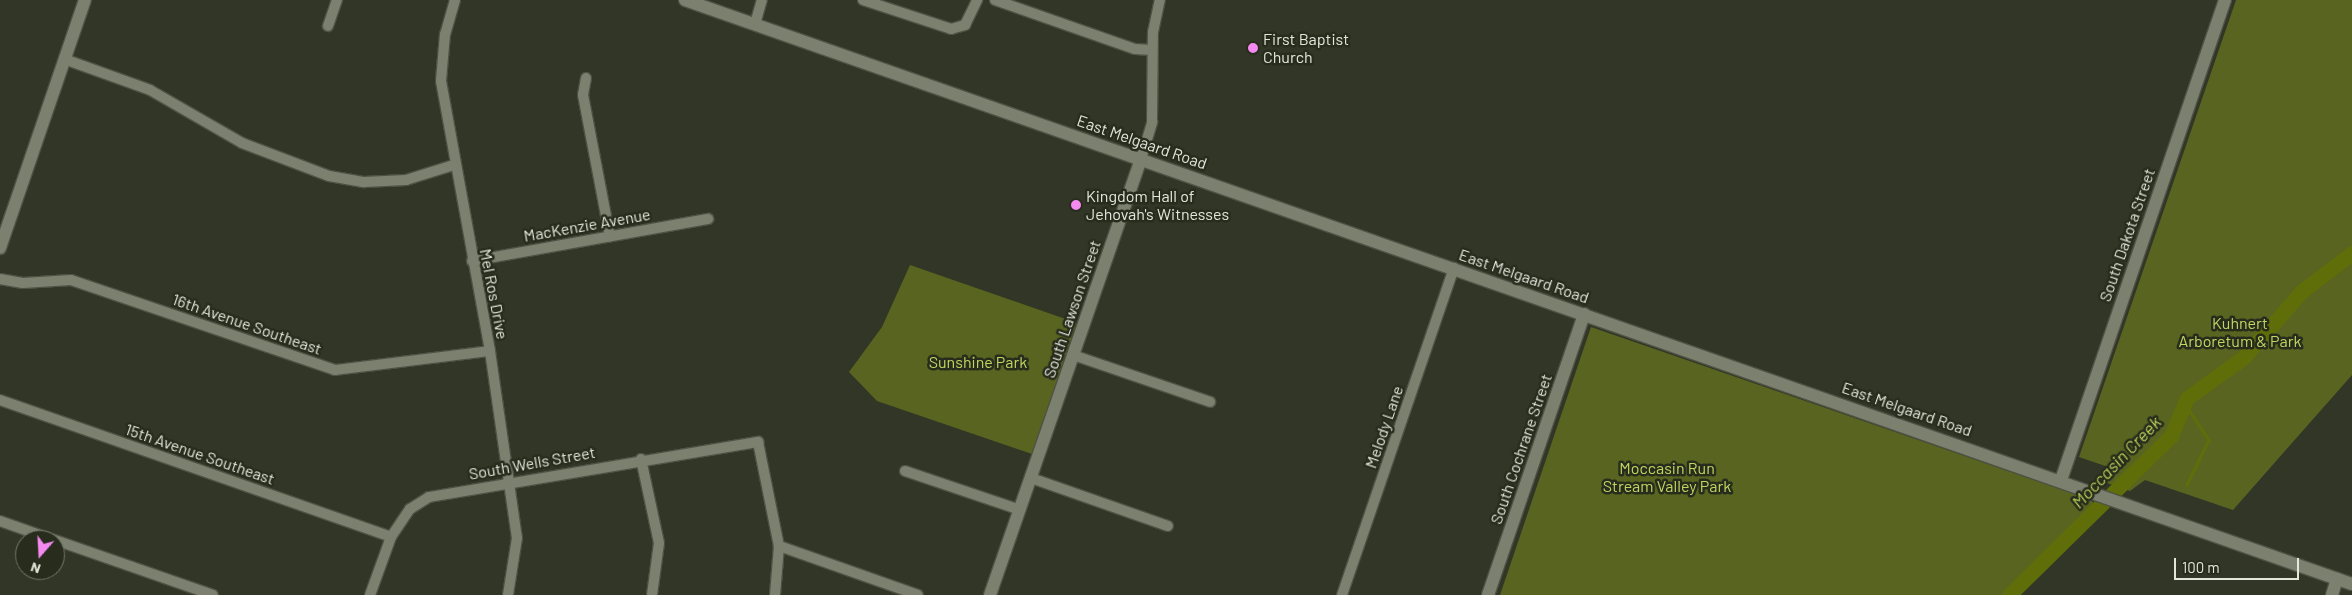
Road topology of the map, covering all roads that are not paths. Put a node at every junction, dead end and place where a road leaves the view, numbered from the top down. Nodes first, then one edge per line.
1 (85, 0) edge
2 (337, 0) edge
3 (456, 0) edge
4 (685, 0) edge
5 (762, 0) edge
6 (863, 0) edge
7 (978, 0) edge
8 (994, 0) edge
9 (1160, 0) edge
10 (2225, 0) edge
11 (755, 24) junction
12 (328, 26) dead end
13 (1152, 50) junction
14 (64, 59) junction
15 (586, 78) dead end
16 (1141, 159) junction
17 (454, 166) junction
18 (708, 218) dead end
19 (610, 236) junction
20 (0, 248) edge
21 (472, 261) junction
22 (1454, 268) junction
23 (0, 279) edge
24 (1584, 314) junction
25 (490, 351) junction
26 (1073, 355) junction
27 (0, 400) edge
28 (1210, 402) dead end
29 (641, 459) junction
30 (905, 471) dead end
31 (1031, 478) junction
32 (2061, 480) junction
33 (509, 482) junction
34 (1020, 510) junction
35 (0, 521) edge
36 (1168, 526) dead end
37 (26, 530) edge
38 (391, 537) junction
39 (65, 544) edge
40 (780, 546) junction
41 (2337, 579) junction
42 (2352, 584) edge
43 (213, 595) edge
44 (370, 595) edge
45 (508, 595) edge
46 (652, 595) edge
47 (775, 595) edge
48 (918, 595) edge
49 (990, 595) edge
50 (1342, 595) edge
51 (1488, 595) edge
52 (2332, 595) edge

1 - 14 main road
2 - 12 street
3 - 17 street, Mel Ros Drive
4 - 11 main road, East Melgaard Road
5 - 11 street
6 - 7 street
8 - 13 street
9 - 13 street, South Lawson Street
10 - 32 main road, South Dakota Street
11 - 16 main road, East Melgaard Road
13 - 16 street, South Lawson Street
14 - 17 street
14 - 20 main road
15 - 19 street
16 - 22 main road, East Melgaard Road
16 - 26 main road, South Lawson Street
17 - 21 street, Mel Ros Drive
18 - 19 street, MacKenzie Avenue
19 - 21 street, MacKenzie Avenue
21 - 25 street, Mel Ros Drive
22 - 24 main road, East Melgaard Road
22 - 50 street, Melody Lane
23 - 25 street, 16th Avenue Southeast
24 - 32 main road, East Melgaard Road
24 - 51 main road, South Cochrane Street
25 - 33 street, Mel Ros Drive
26 - 28 street
26 - 31 main road, South Lawson Street
27 - 38 street, 15th Avenue Southeast
29 - 33 street, South Wells Street
29 - 40 street, South Wells Street
29 - 46 street
30 - 34 street
31 - 34 main road, South Lawson Street
31 - 36 street
32 - 41 main road, East Melgaard Road
33 - 38 street, South Wells Street
33 - 45 street, Mel Ros Drive
34 - 49 main road, South Lawson Street
35 - 37 street
38 - 44 street, South Wells Street
39 - 43 street
40 - 47 street
40 - 48 street
41 - 42 main road, East Melgaard Road
41 - 52 main road

